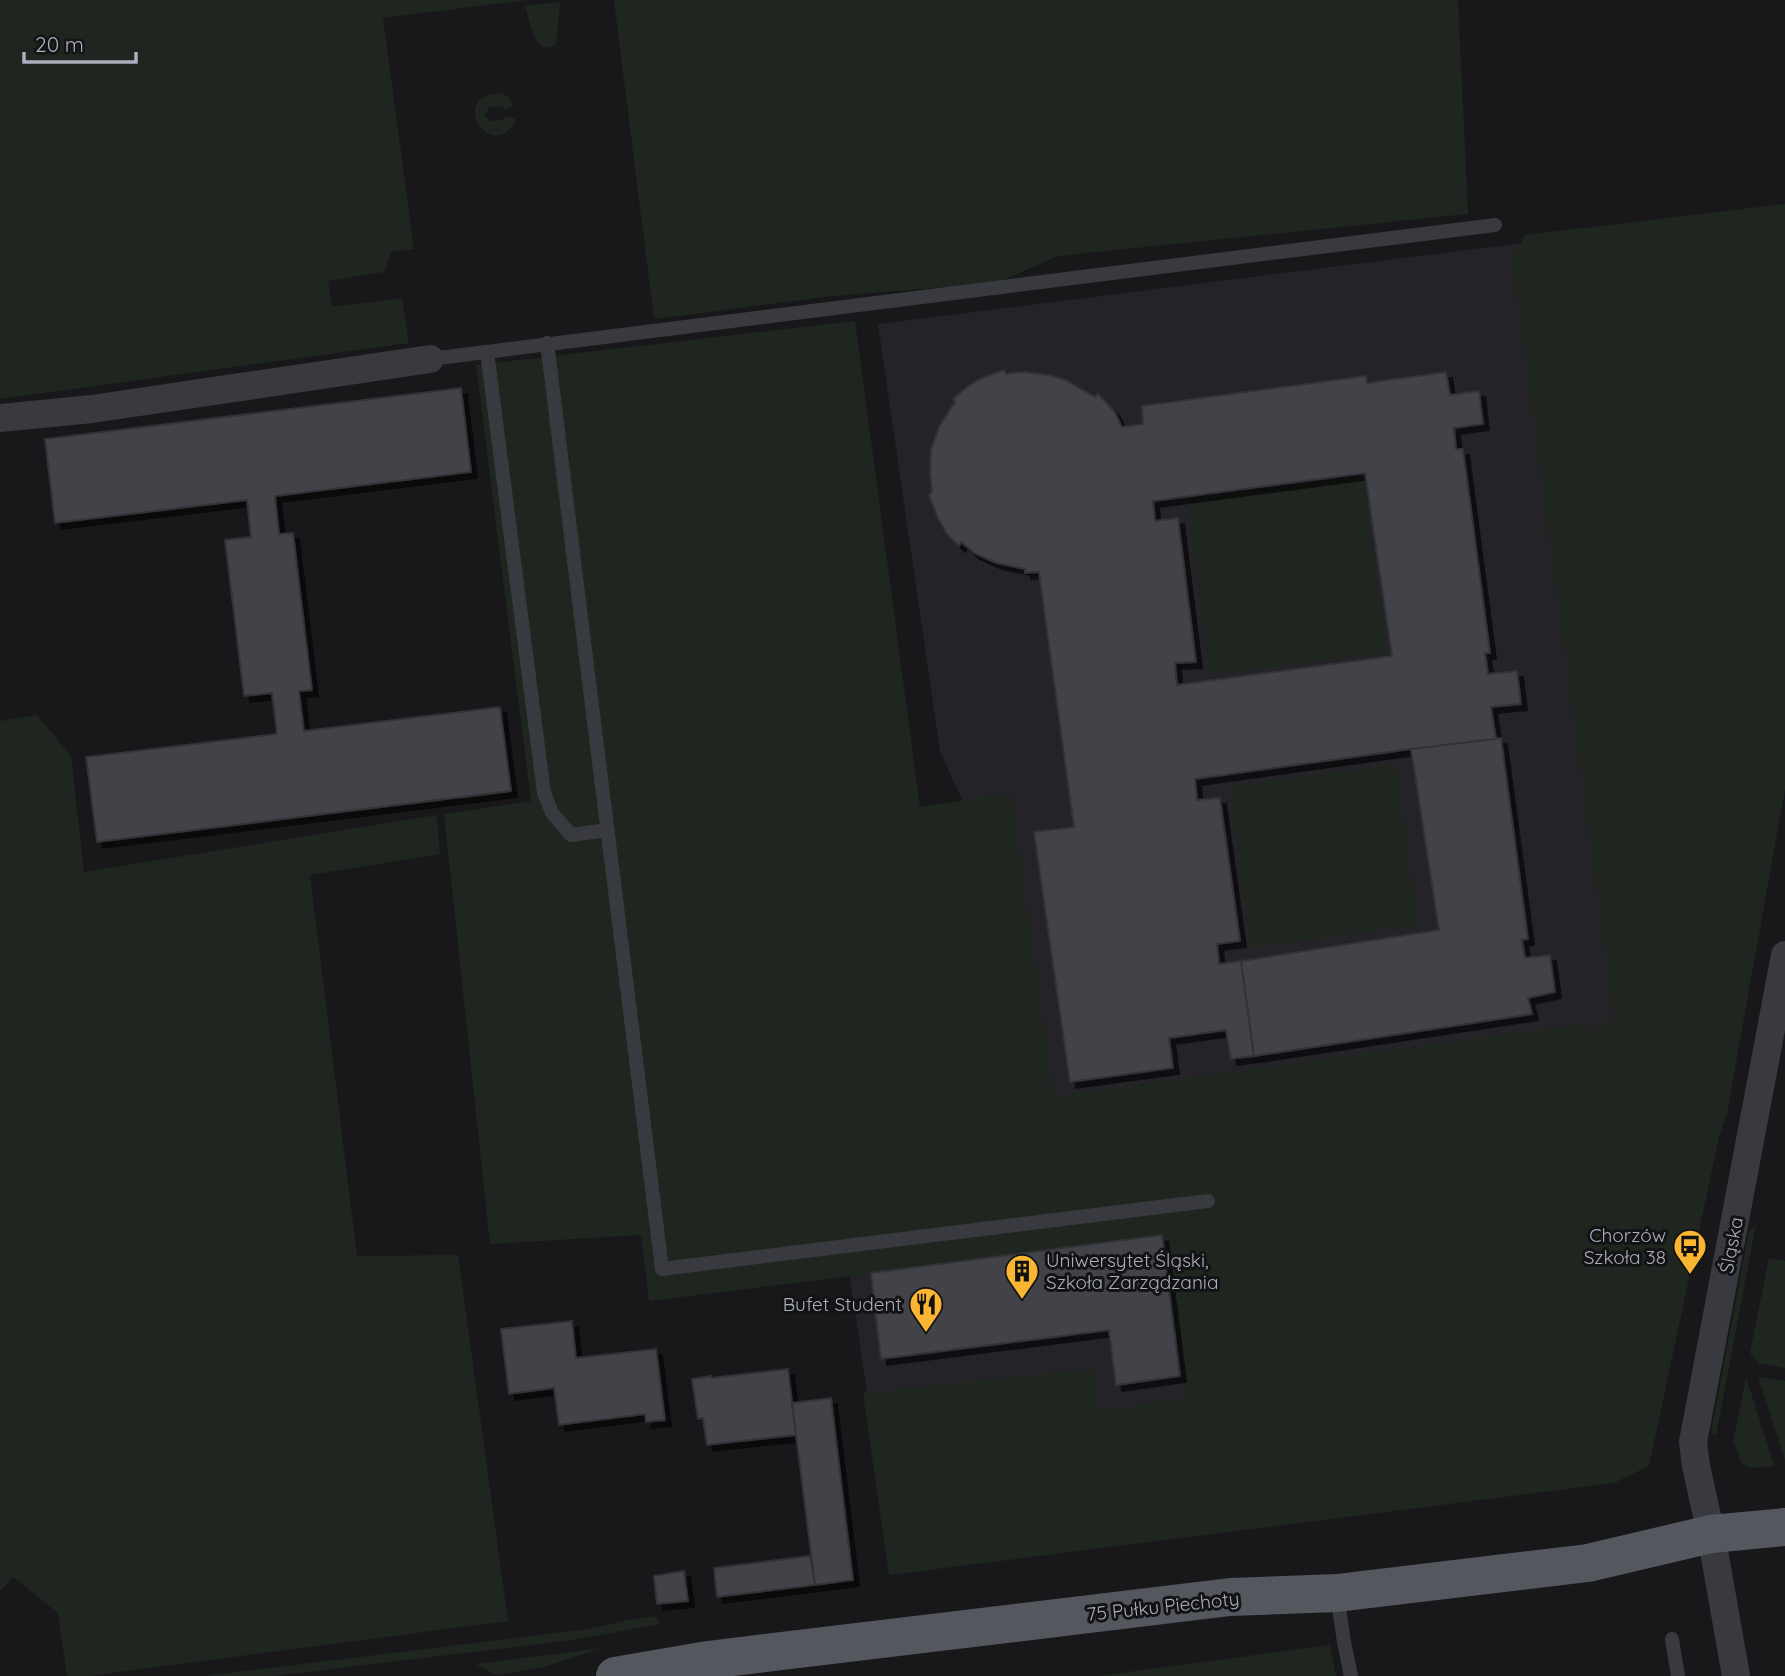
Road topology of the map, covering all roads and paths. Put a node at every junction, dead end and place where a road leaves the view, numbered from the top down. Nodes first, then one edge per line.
1 (1495, 225) dead end
2 (547, 344) junction
3 (487, 352) junction
4 (430, 359) joint
5 (0, 418) edge
6 (607, 830) junction
7 (1785, 955) edge
8 (1208, 1201) dead end
9 (1785, 1527) edge
10 (1710, 1534) junction
11 (1337, 1593) junction
12 (1672, 1639) dead end
13 (708, 1668) edge
14 (615, 1676) edge
15 (1351, 1676) edge
16 (1678, 1676) edge
17 (1736, 1676) edge

1 - 2 lane
2 - 3 lane
2 - 6 lane
3 - 4 lane
3 - 6 lane
4 - 5 street
6 - 8 lane
7 - 10 street, Śląska
9 - 10 main road, 75 Pułku Piechoty
10 - 11 main road, 75 Pułku Piechoty
10 - 17 street, Śląska
11 - 13 main road, 75 Pułku Piechoty
11 - 15 lane
12 - 16 lane
13 - 14 main road, 75 Pułku Piechoty

